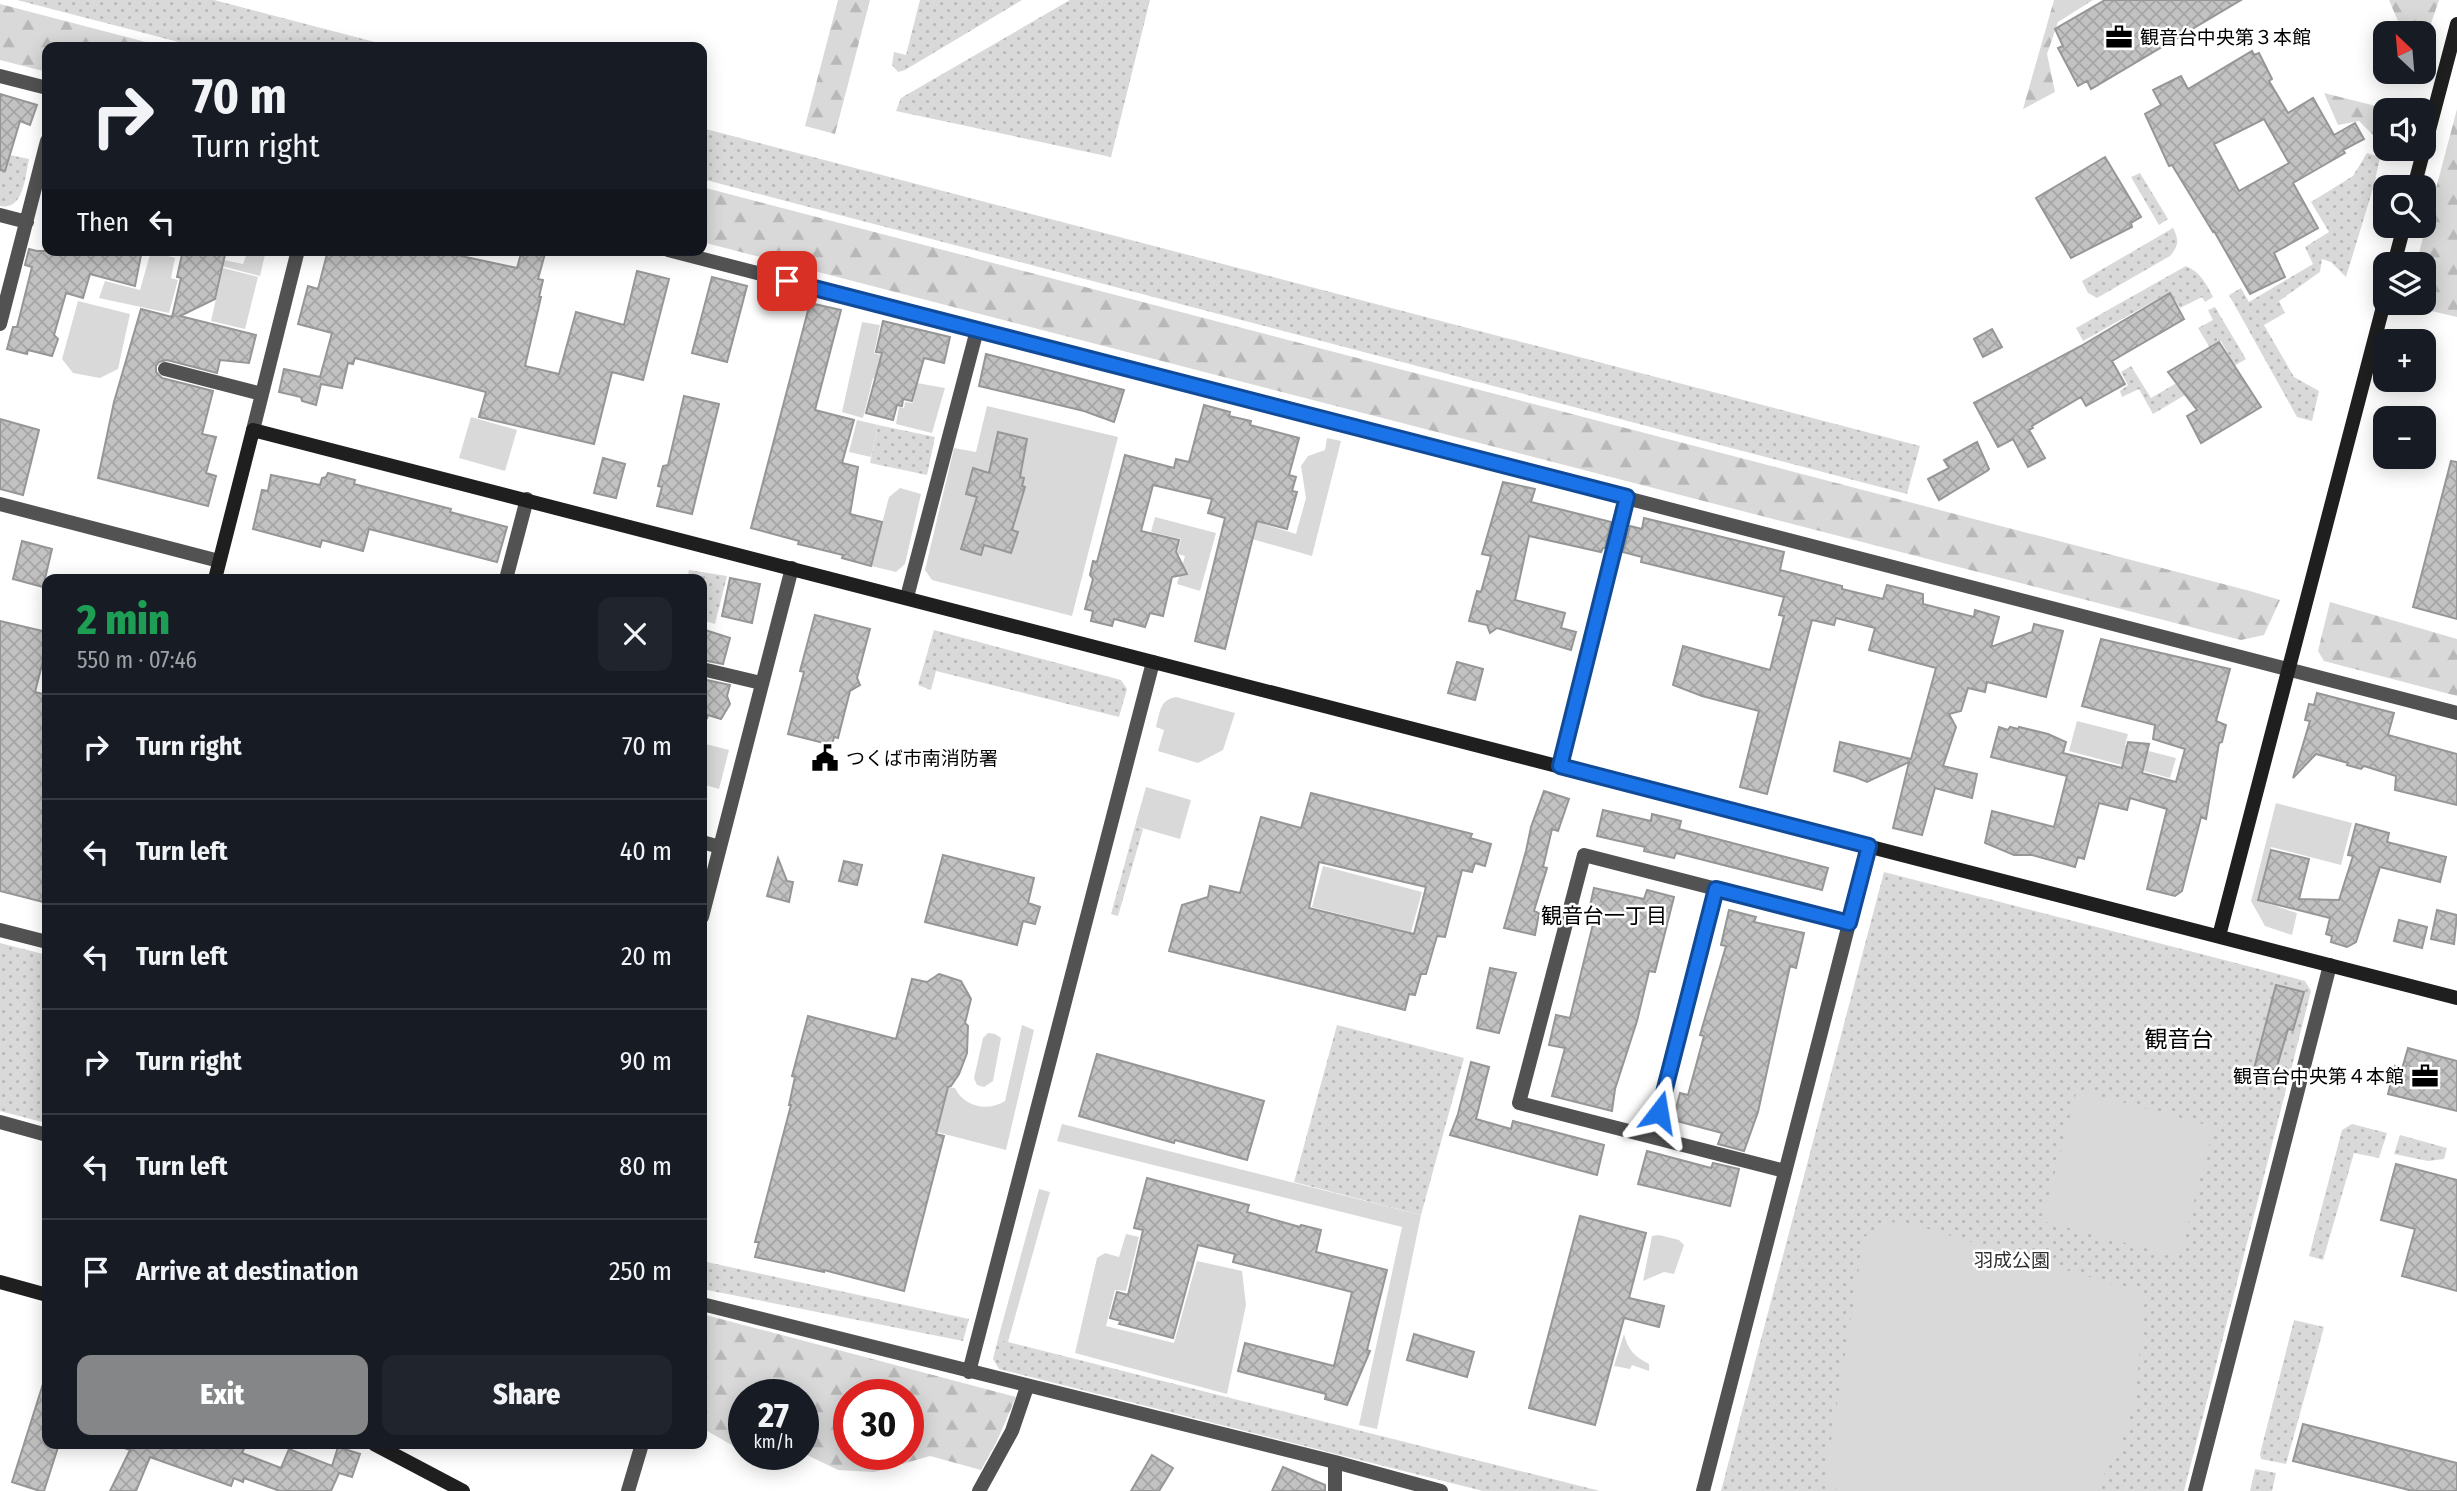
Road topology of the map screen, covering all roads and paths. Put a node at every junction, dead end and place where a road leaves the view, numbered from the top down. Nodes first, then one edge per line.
1 (2457, 24) edge
2 (0, 76) edge
3 (42, 87) edge
4 (42, 161) edge
5 (2417, 175) edge
6 (0, 215) edge
7 (27, 222) junction
8 (296, 256) edge
9 (691, 256) edge
10 (2381, 315) edge
11 (0, 324) edge
12 (977, 330) junction
13 (165, 369) dead end
14 (262, 394) junction
15 (253, 430) junction
16 (1627, 497) junction
17 (527, 499) junction
18 (0, 503) edge
19 (219, 561) junction
20 (792, 568) junction
21 (216, 574) edge
22 (507, 574) edge
23 (907, 597) junction
24 (1153, 662) junction
25 (707, 669) edge
26 (2288, 670) junction
27 (761, 683) junction
28 (2457, 713) edge
29 (1560, 766) junction
30 (707, 843) edge
31 (1869, 846) junction
32 (720, 847) junction
33 (1716, 889) junction
34 (707, 898) edge
35 (1849, 923) junction
36 (0, 930) edge
37 (2219, 936) junction
38 (42, 941) edge
39 (2330, 965) junction
40 (2457, 998) edge
41 (0, 1122) edge
42 (42, 1134) edge
43 (1653, 1137) junction
44 (1785, 1171) junction
45 (0, 1282) edge
46 (42, 1294) edge
47 (707, 1305) edge
48 (969, 1372) junction
49 (1027, 1387) junction
50 (383, 1449) edge
51 (641, 1449) edge
52 (1335, 1462) junction
53 (463, 1491) edge
54 (628, 1491) edge
55 (979, 1491) edge
56 (1335, 1491) edge
57 (1441, 1491) edge
58 (1703, 1491) edge
59 (2195, 1491) edge

1 - 5 street
2 - 3 street
4 - 7 street
6 - 7 street
7 - 11 street
8 - 14 street
9 - 12 street
10 - 26 street
12 - 16 street
12 - 23 street
13 - 14 street
14 - 15 street
15 - 17 street
15 - 19 street
16 - 26 street
16 - 29 street
17 - 20 street
17 - 22 street
18 - 19 street
19 - 21 street
20 - 23 street
20 - 27 street
23 - 24 street
24 - 29 street
24 - 48 street
25 - 27 street
26 - 28 street
26 - 37 street
27 - 32 street
29 - 31 street
30 - 32 street
31 - 35 street
31 - 37 street
32 - 34 street
33 - 35 street
33 - 43 street
33 - 43 street
35 - 44 street
36 - 38 street
37 - 39 street
39 - 40 street
39 - 59 street
41 - 42 street
43 - 44 street
44 - 58 street
45 - 46 street
47 - 48 street
48 - 49 street
49 - 52 street
49 - 55 street
50 - 53 street
51 - 54 street
52 - 56 street
52 - 57 street

